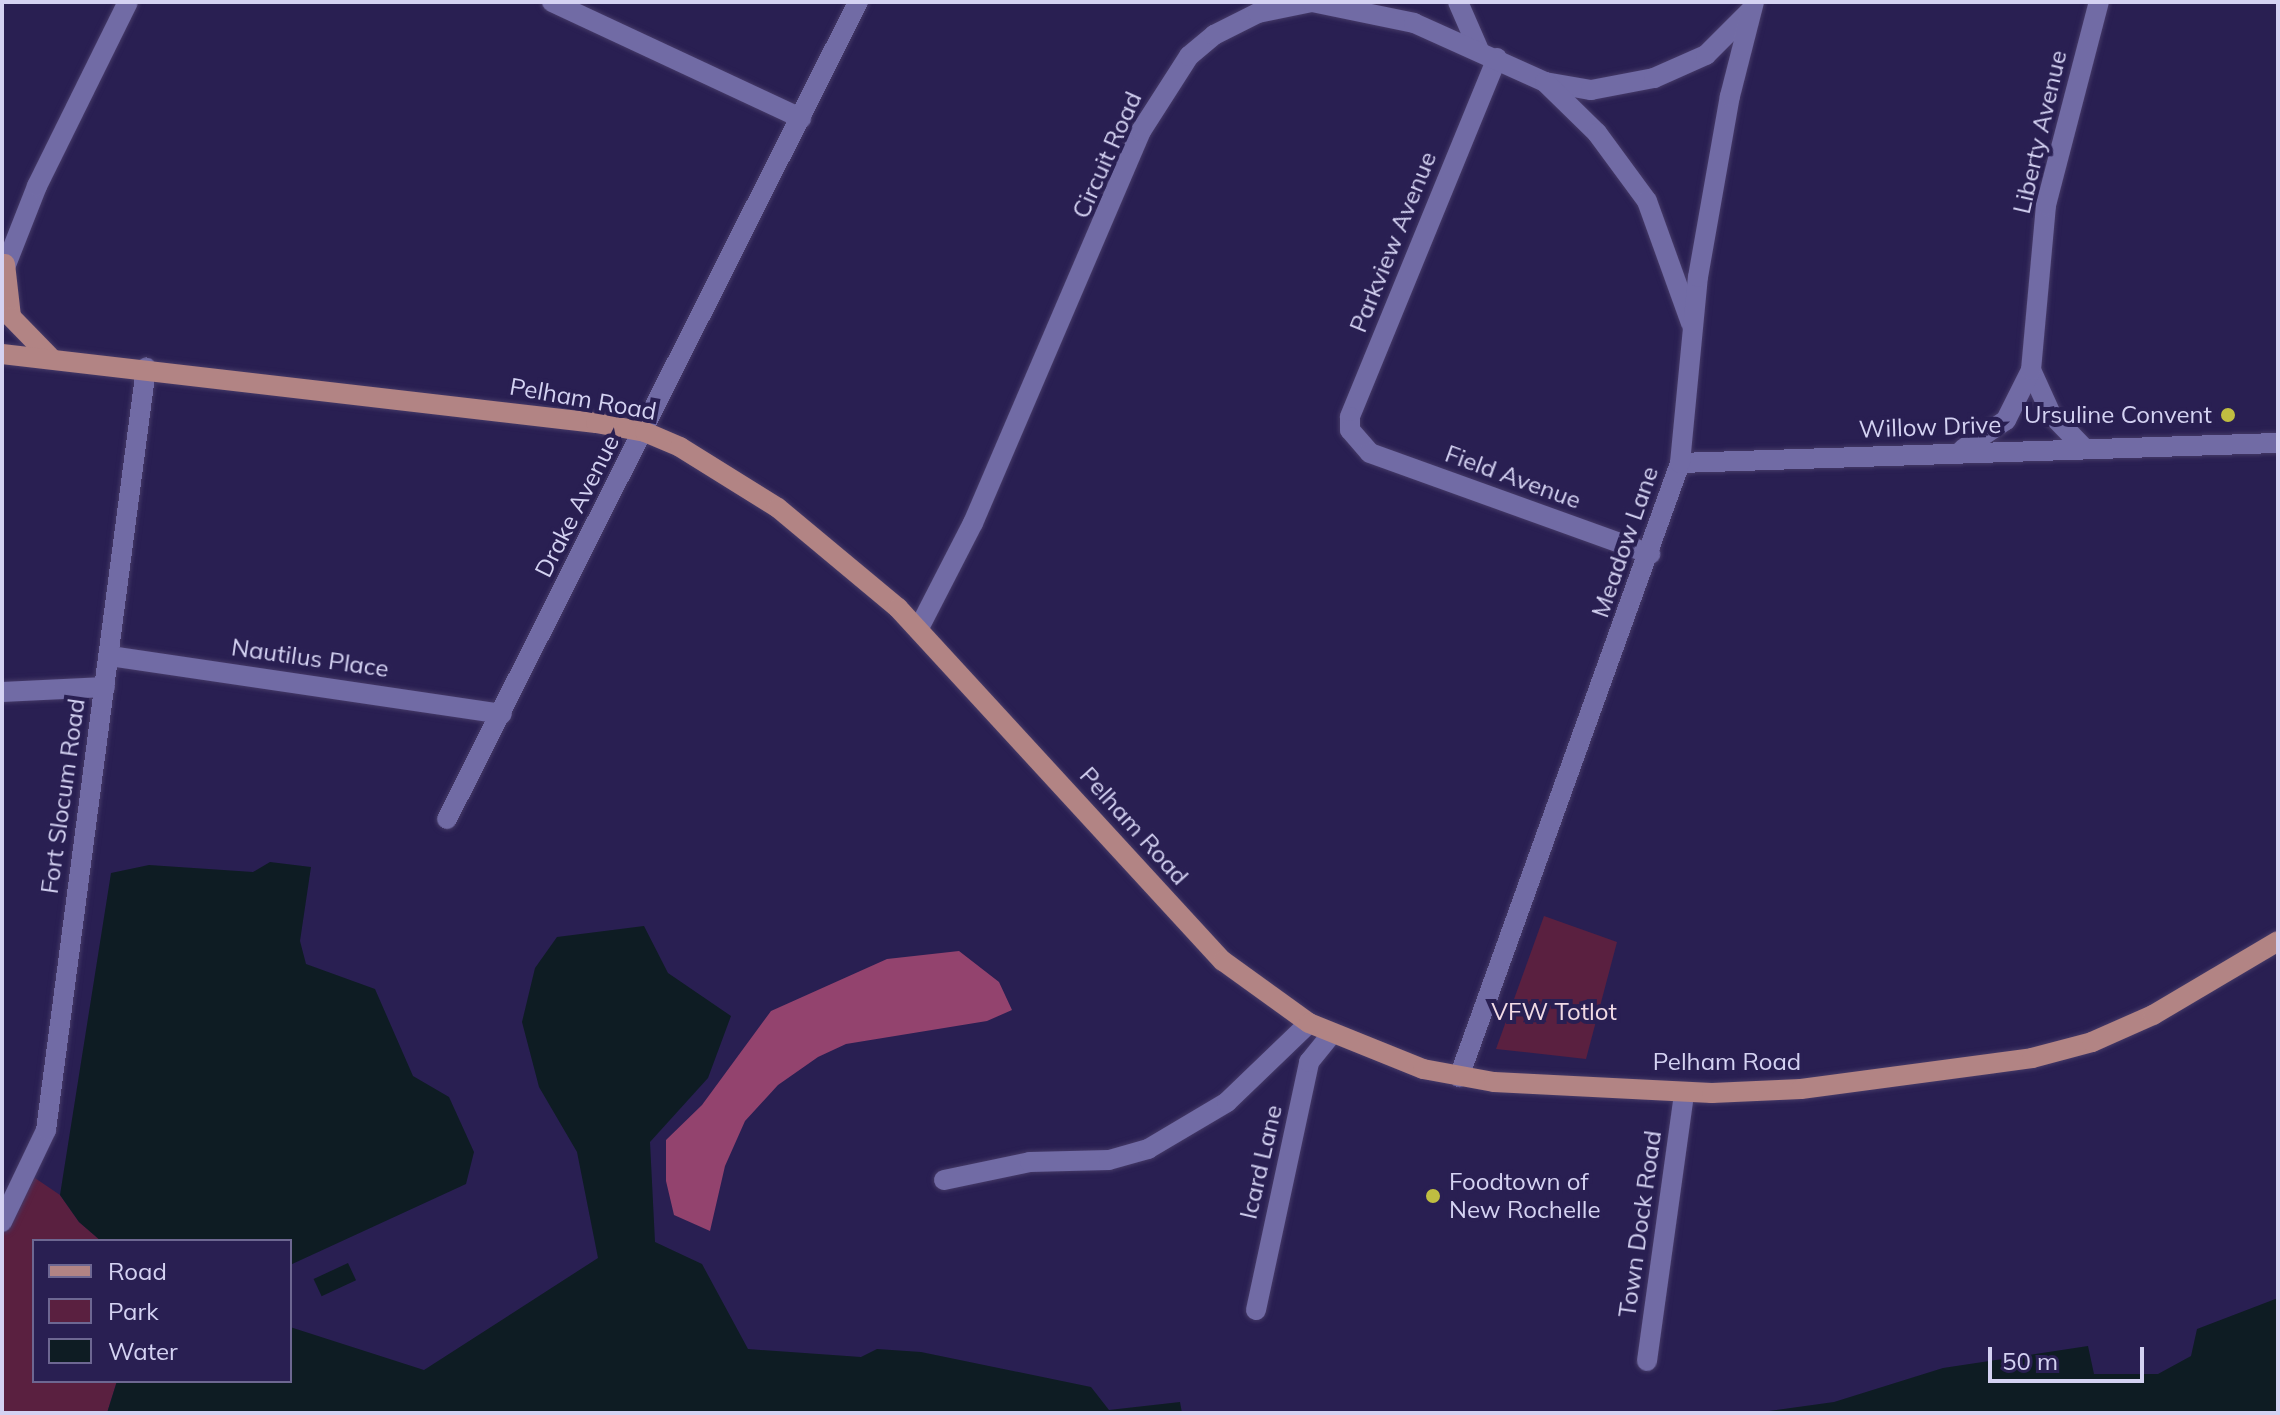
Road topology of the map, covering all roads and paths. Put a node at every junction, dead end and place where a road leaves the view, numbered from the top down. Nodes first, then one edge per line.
1 (128, 2) edge
2 (552, 2) edge
3 (858, 2) edge
4 (1313, 2) edge
5 (1458, 2) edge
6 (2099, 2) edge
7 (1754, 5) edge
8 (1488, 54) junction
9 (1545, 82) junction
10 (801, 118) junction
11 (3, 268) edge
12 (1691, 323) junction
13 (2, 354) edge
14 (50, 357) junction
15 (146, 368) junction
16 (2031, 370) junction
17 (645, 432) junction
18 (2278, 443) edge
19 (1361, 445) joint
20 (2083, 447) junction
21 (1958, 452) junction
22 (1680, 463) junction
23 (1650, 554) junction
24 (919, 628) junction
25 (110, 656) junction
26 (105, 687) junction
27 (2, 692) edge
28 (502, 714) junction
29 (447, 819) dead end
30 (2278, 941) edge
31 (1309, 1023) junction
32 (1332, 1034) junction
33 (1459, 1077) junction
34 (1684, 1093) junction
35 (944, 1180) dead end
36 (2, 1222) edge
37 (1256, 1310) dead end
38 (1647, 1361) dead end

1 - 11 street
2 - 10 street
3 - 10 street, Drake Avenue
4 - 8 street, Circuit Road
4 - 24 street, Circuit Road
5 - 8 street
6 - 16 street, Liberty Avenue
7 - 9 street, Circuit Road
7 - 12 street, Meadow Lane
8 - 9 street, Circuit Road
8 - 19 street, Parkview Avenue
9 - 12 street, Circuit Road
10 - 17 street, Drake Avenue
11 - 14 main road
12 - 22 street, Meadow Lane
13 - 14 main road, Pelham Road
14 - 15 main road, Pelham Road
15 - 17 main road, Pelham Road
15 - 25 street, Fort Slocum Road
16 - 20 street, Liberty Avenue
16 - 21 street, Liberty Avenue
17 - 24 main road, Pelham Road
17 - 28 street, Drake Avenue
18 - 20 street, Willow Drive
19 - 23 street, Field Avenue
20 - 21 street, Willow Drive
21 - 22 street, Willow Drive
22 - 23 street, Meadow Lane
23 - 33 street, Meadow Lane
24 - 31 main road, Pelham Road
25 - 26 street, Fort Slocum Road
25 - 28 street, Nautilus Place
26 - 27 street
26 - 36 street, Fort Slocum Road
28 - 29 street, Drake Avenue
30 - 34 main road, Pelham Road
31 - 32 main road, Pelham Road
31 - 35 street
32 - 33 main road, Pelham Road
32 - 37 street, Icard Lane
33 - 34 main road, Pelham Road
34 - 38 street, Town Dock Road

